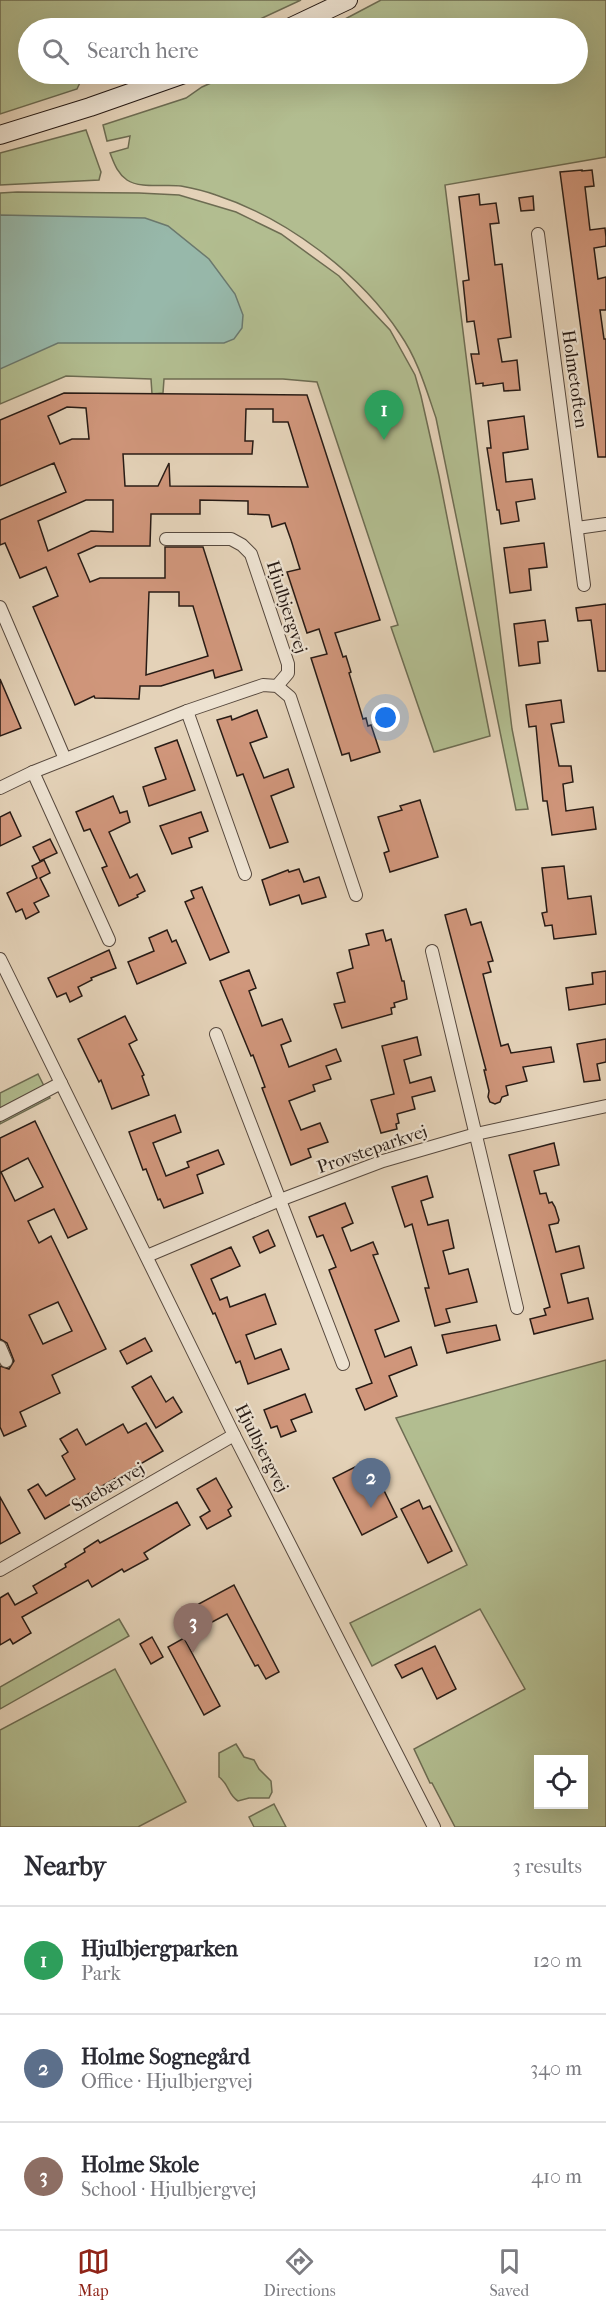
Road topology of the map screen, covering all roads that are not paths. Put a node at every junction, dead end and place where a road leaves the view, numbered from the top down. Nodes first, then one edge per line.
1 (348, 0) edge
2 (310, 18) edge
3 (156, 84) edge
4 (0, 135) edge
5 (538, 234) dead end
6 (606, 524) edge
7 (577, 528) junction
8 (166, 539) dead end
9 (584, 585) dead end
10 (0, 607) edge
11 (277, 686) junction
12 (187, 711) junction
13 (65, 759) junction
14 (33, 772) junction
15 (0, 788) edge
16 (245, 874) dead end
17 (356, 895) dead end
18 (109, 940) dead end
19 (432, 951) dead end
20 (0, 959) edge
21 (216, 1034) dead end
22 (61, 1083) junction
23 (606, 1106) edge
24 (0, 1114) edge
25 (476, 1134) junction
26 (280, 1200) junction
27 (147, 1256) junction
28 (517, 1308) dead end
29 (0, 1347) edge
30 (6, 1361) dead end
31 (343, 1364) dead end
32 (234, 1435) junction
33 (0, 1570) edge
34 (434, 1827) edge

1 - 2 street
3 - 4 street
5 - 7 street, Holmetoften
6 - 7 street
7 - 9 street, Holmetoften
8 - 11 street, Hjulbjergvej
10 - 13 street
11 - 12 street
11 - 17 street
12 - 13 street
12 - 16 street
13 - 14 street
14 - 15 street
14 - 18 street
19 - 25 street
20 - 22 street, Hjulbjergvej
21 - 26 street
22 - 24 street
22 - 27 street, Hjulbjergvej
23 - 25 street, Provsteparkvej
25 - 26 street, Provsteparkvej
25 - 28 street
26 - 27 street, Provsteparkvej
26 - 31 street
27 - 32 street, Hjulbjergvej
29 - 30 street
32 - 33 street, Snebærvej
32 - 34 street, Hjulbjergvej

